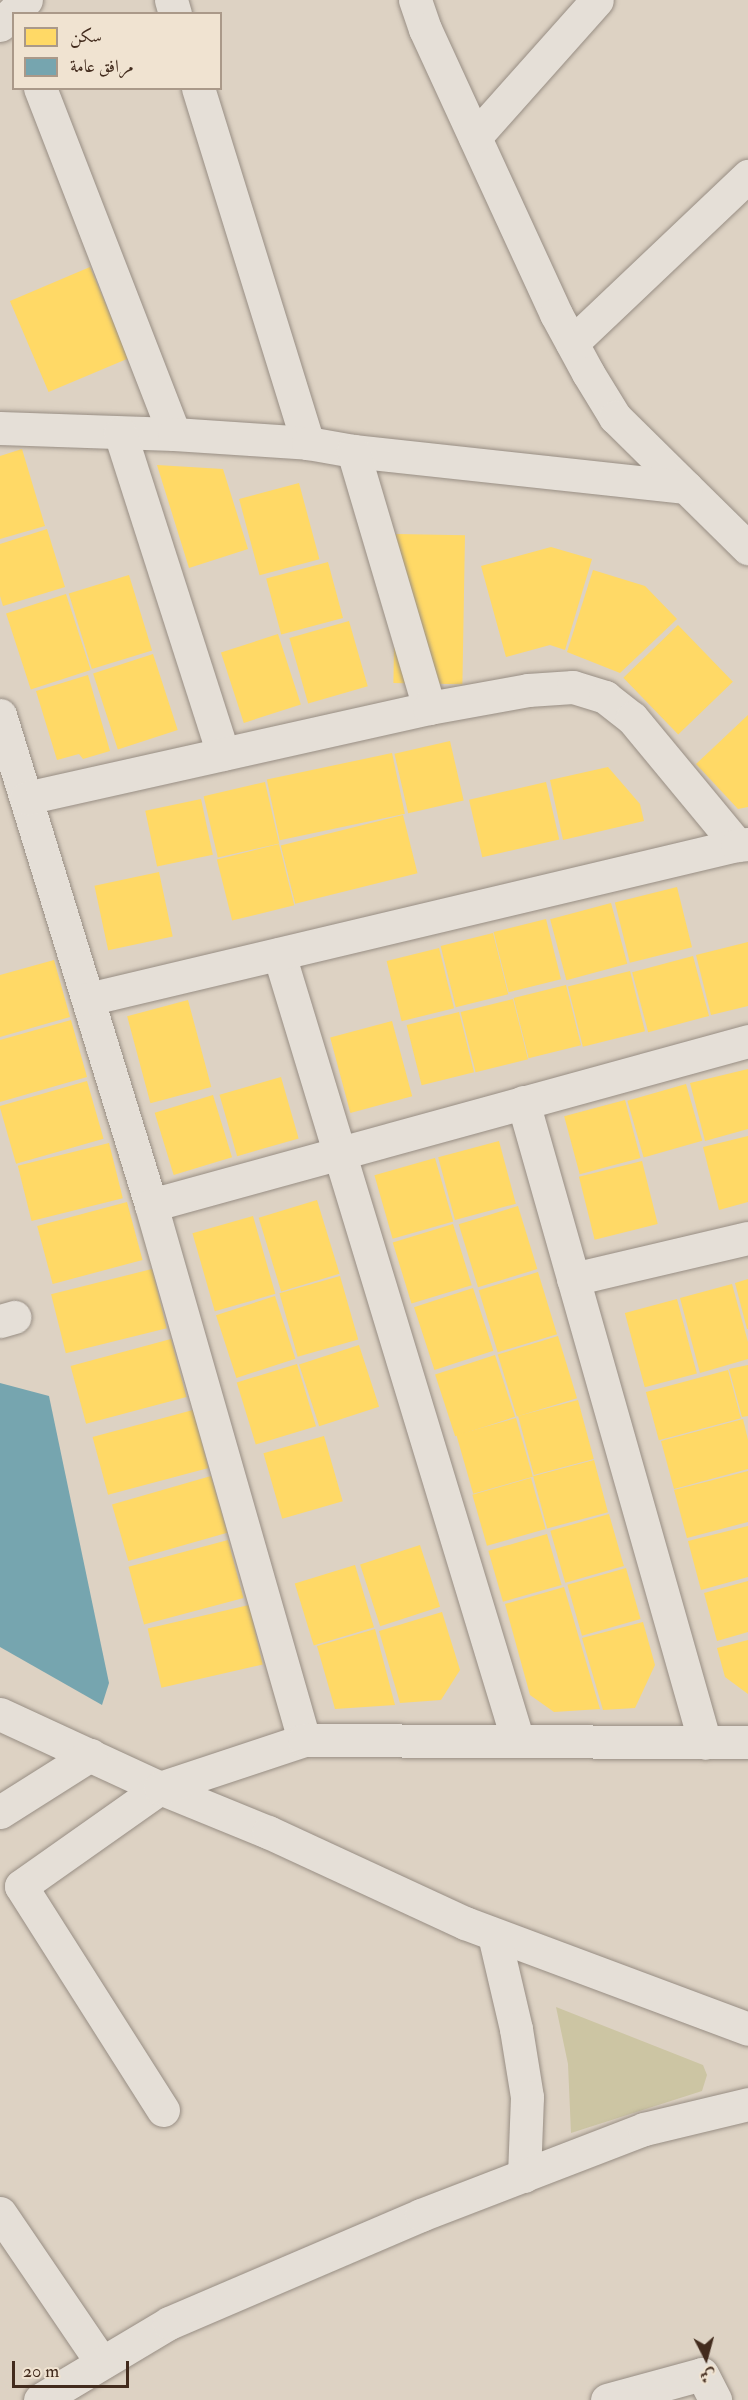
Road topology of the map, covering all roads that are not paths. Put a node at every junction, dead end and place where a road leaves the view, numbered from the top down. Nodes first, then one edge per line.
1 (415, 0) edge
2 (597, 0) edge
3 (41, 90) edge
4 (199, 90) edge
5 (475, 137) junction
6 (748, 176) edge
7 (572, 343) junction
8 (0, 428) edge
9 (120, 433) junction
10 (174, 434) junction
11 (308, 443) junction
12 (353, 451) junction
13 (686, 487) junction
14 (741, 536) edge
15 (429, 708) junction
16 (0, 715) edge
17 (223, 753) junction
18 (26, 798) junction
19 (742, 844) edge
20 (279, 954) junction
21 (88, 999) junction
22 (748, 1041) edge
23 (524, 1102) junction
24 (337, 1152) junction
25 (151, 1205) junction
26 (748, 1238) edge
27 (573, 1278) junction
28 (0, 1714) edge
29 (304, 1740) junction
30 (518, 1741) junction
31 (748, 1742) edge
32 (705, 1743) junction
33 (90, 1755) junction
34 (160, 1788) junction
35 (0, 1812) edge
36 (494, 1935) junction
37 (748, 2029) edge
38 (748, 2104) edge
39 (163, 2110) dead end
40 (524, 2176) junction
41 (0, 2213) edge
42 (102, 2363) junction
43 (40, 2400) edge
44 (607, 2400) edge
45 (715, 2400) edge

1 - 5 street
2 - 5 street
3 - 10 street
4 - 11 street
5 - 7 street
6 - 7 street
7 - 13 street
8 - 9 street
9 - 10 street
9 - 17 street
10 - 11 street
11 - 12 street
12 - 13 street
12 - 15 street
13 - 14 street
15 - 17 street
15 - 19 street
16 - 18 street
17 - 18 street
18 - 21 street
19 - 20 street
20 - 21 street
20 - 24 street
21 - 25 street
22 - 23 street
23 - 24 street
23 - 27 street
24 - 25 street
24 - 30 street
25 - 29 street
26 - 27 street
27 - 32 street
28 - 33 street
29 - 30 street
29 - 34 street
30 - 32 street
31 - 32 street
33 - 34 street
33 - 35 street
34 - 36 street
34 - 39 street
36 - 37 street
36 - 40 street
38 - 40 street
40 - 42 street
41 - 42 street
42 - 43 street
44 - 45 street

